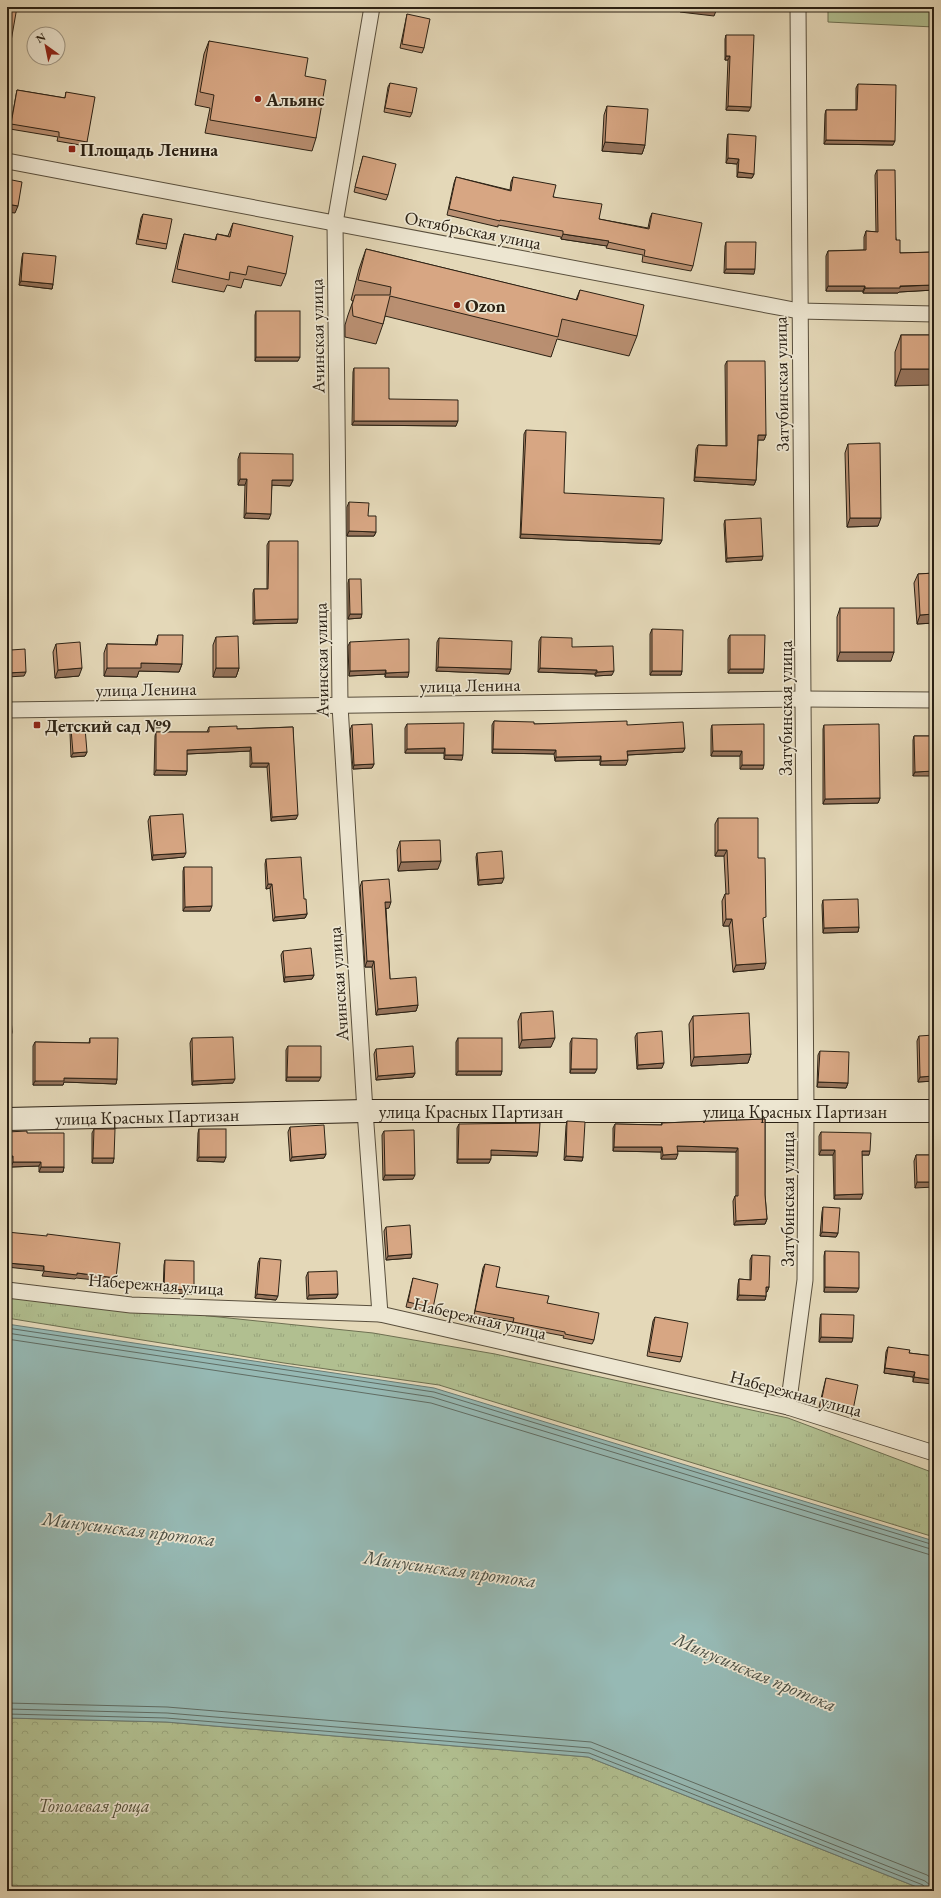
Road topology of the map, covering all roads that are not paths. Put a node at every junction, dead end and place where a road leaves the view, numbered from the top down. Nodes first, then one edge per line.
1 (372, 7) edge
2 (798, 7) edge
3 (7, 161) edge
4 (335, 223) junction
5 (799, 311) junction
6 (934, 314) edge
7 (804, 699) junction
8 (934, 700) edge
9 (340, 706) junction
10 (7, 710) edge
11 (365, 1111) junction
12 (806, 1111) junction
13 (934, 1111) edge
14 (7, 1119) edge
15 (7, 1290) edge
16 (380, 1314) junction
17 (788, 1407) junction
18 (934, 1453) edge

1 - 4 street, Ачинская улица
2 - 5 street, Затубинская улица
3 - 4 street, Октябрьская улица
4 - 5 street, Октябрьская улица
4 - 9 street, Ачинская улица
5 - 6 street, Октябрьская улица
5 - 7 street, Затубинская улица
7 - 8 street, улица Ленина
7 - 9 street, улица Ленина
7 - 12 street, Затубинская улица
9 - 10 street, улица Ленина
9 - 11 street, Ачинская улица
11 - 12 main road, улица Красных Партизан
11 - 14 main road, улица Красных Партизан
11 - 16 street, Ачинская улица
12 - 13 main road, улица Красных Партизан
12 - 17 street, Затубинская улица
15 - 16 street, Набережная улица
16 - 17 street, Набережная улица
17 - 18 street, Набережная улица

